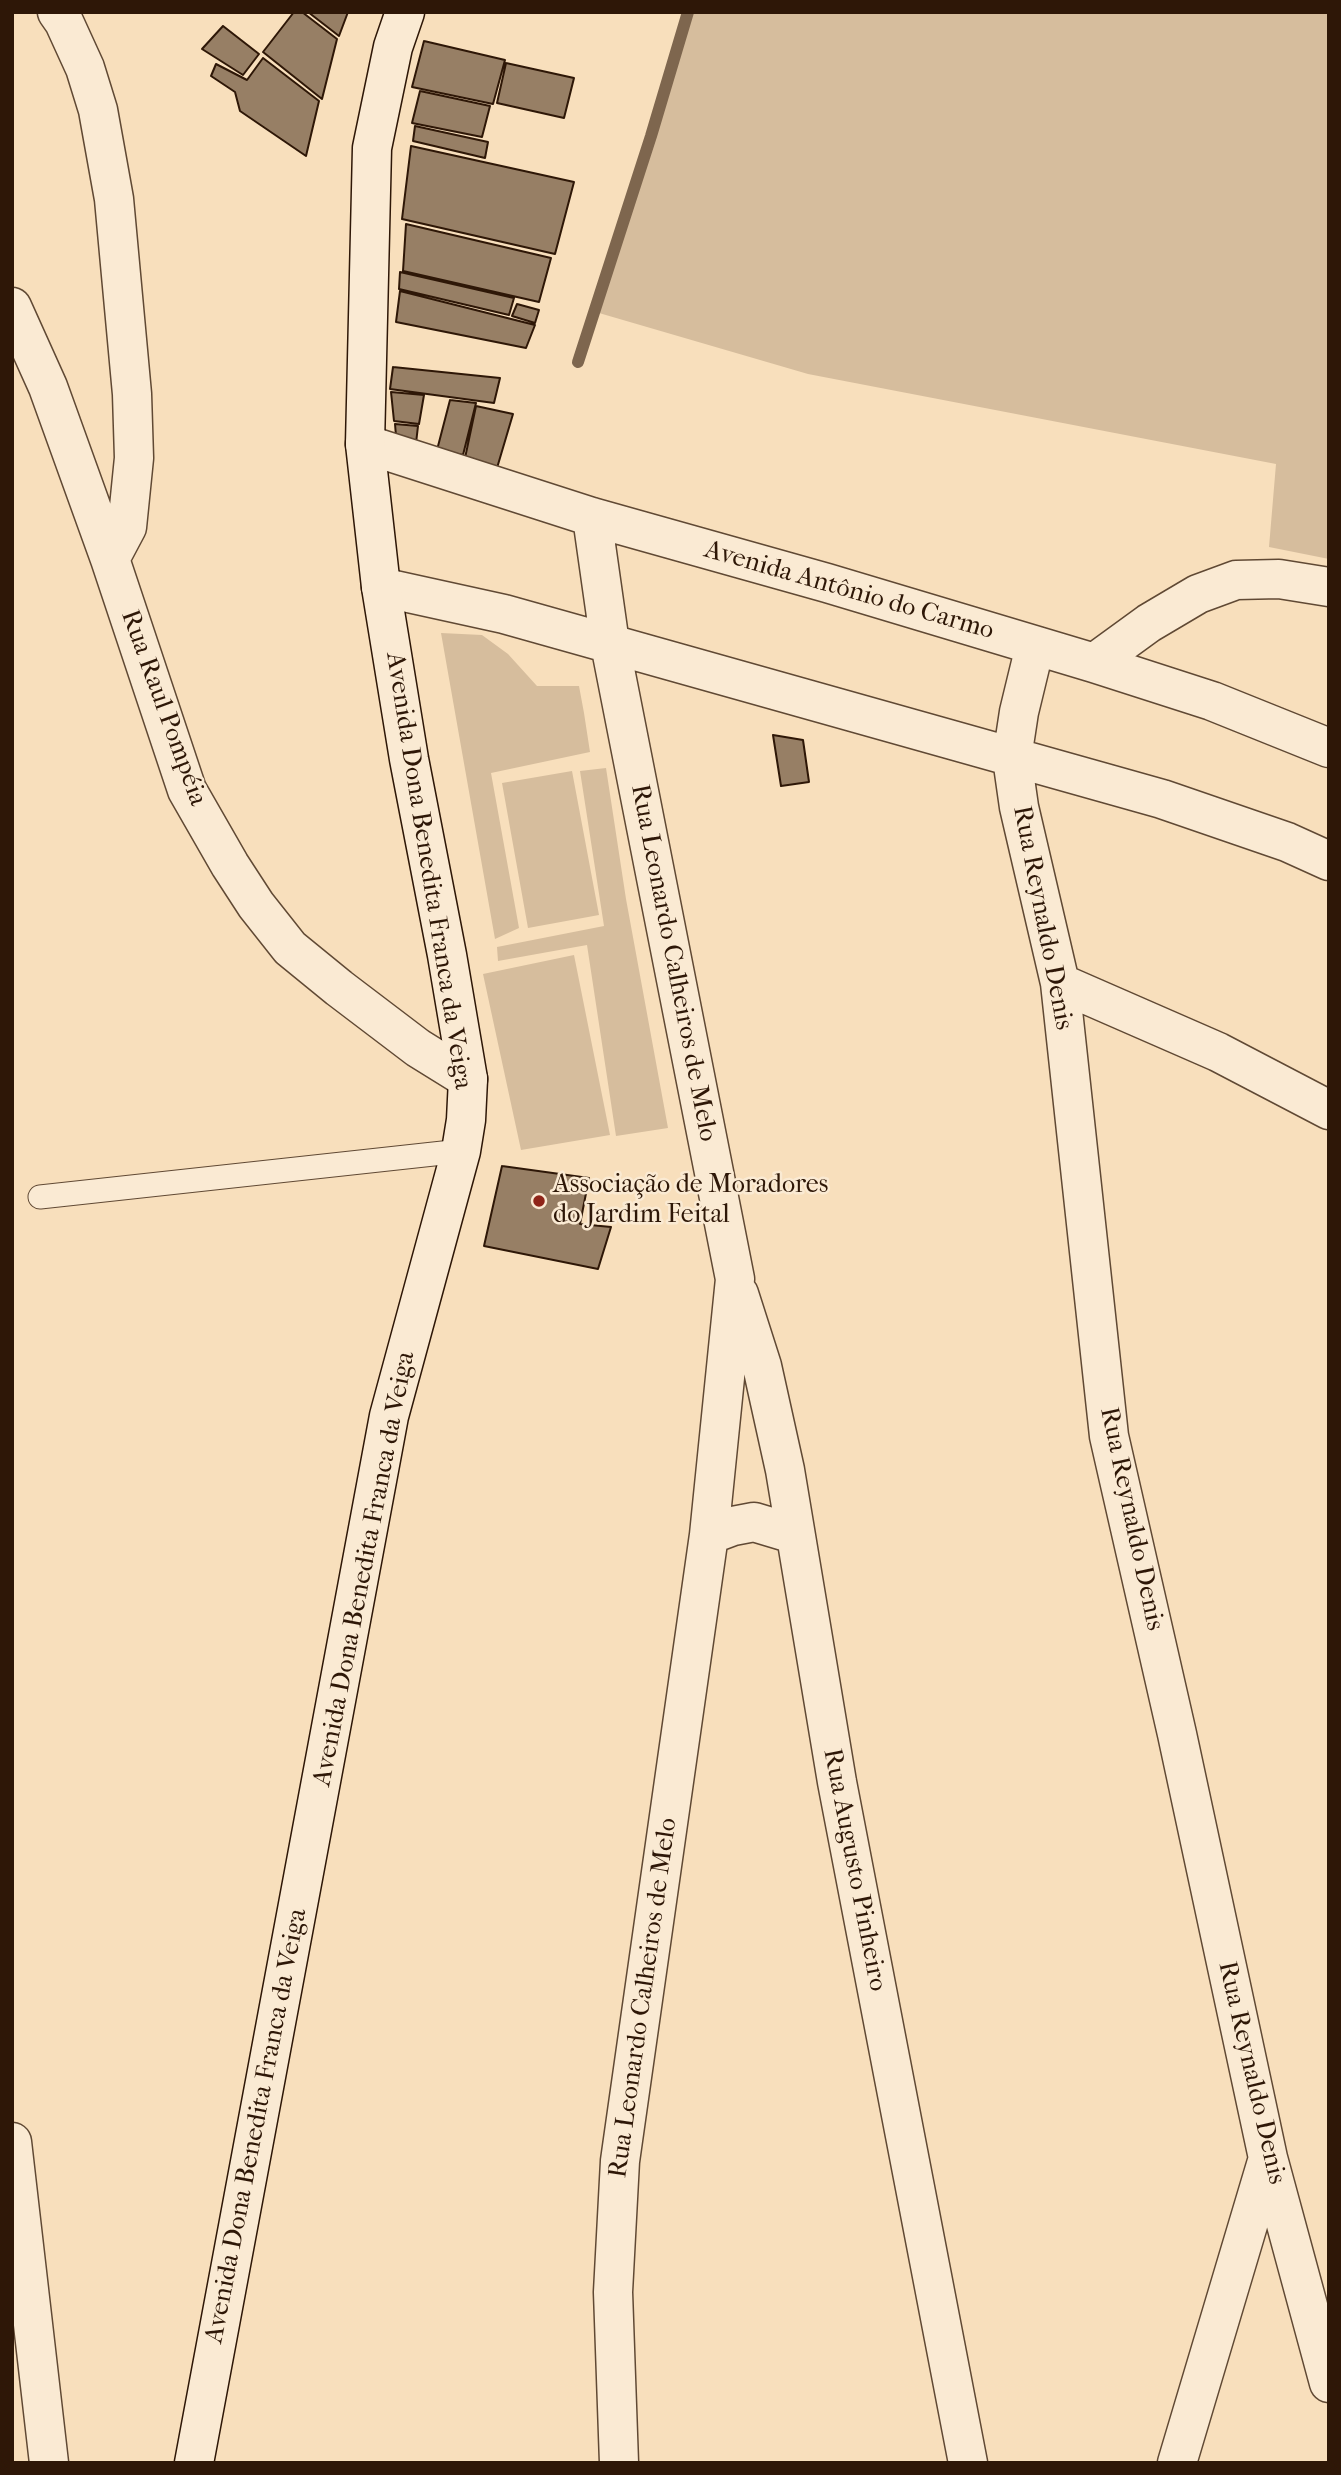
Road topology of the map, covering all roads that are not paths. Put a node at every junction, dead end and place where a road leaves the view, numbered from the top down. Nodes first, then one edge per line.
1 (57, 12) edge
2 (405, 12) edge
3 (12, 307) edge
4 (365, 444) junction
5 (592, 517) junction
6 (110, 559) junction
7 (381, 587) junction
8 (1329, 587) edge
9 (610, 644) junction
10 (1035, 646) junction
11 (1094, 663) junction
12 (1329, 748) edge
13 (1012, 758) junction
14 (1329, 861) edge
15 (1060, 983) junction
16 (468, 1079) junction
17 (1329, 1110) edge
18 (461, 1150) junction
19 (40, 1197) dead end
20 (735, 1279) junction
21 (794, 1534) junction
22 (709, 1535) junction
23 (12, 2142) edge
24 (1268, 2158) junction
25 (1329, 2383) edge
26 (49, 2463) edge
27 (194, 2463) edge
28 (619, 2463) edge
29 (968, 2463) edge
30 (1177, 2463) edge

1 - 6 street
2 - 4 street, Avenida Dona Benedita Franca da Veiga
3 - 6 street, Rua Raul Pompéia
4 - 5 street, Avenida Antônio do Carmo
4 - 7 street, Avenida Dona Benedita Franca da Veiga
5 - 9 street, Rua Leonardo Calheiros de Melo
5 - 10 street, Avenida Antônio do Carmo
6 - 16 street, Rua Raul Pompéia
7 - 9 street
7 - 16 street, Avenida Dona Benedita Franca da Veiga
8 - 11 street
9 - 13 street
9 - 20 street, Rua Leonardo Calheiros de Melo
10 - 11 street, Avenida Antônio do Carmo
10 - 13 street, Rua Reynaldo Denis
11 - 12 street, Avenida Antônio do Carmo
13 - 14 street
13 - 15 street, Rua Reynaldo Denis
15 - 17 street
15 - 24 street, Rua Reynaldo Denis
16 - 18 street, Avenida Dona Benedita Franca da Veiga
18 - 19 lane
18 - 27 street, Avenida Dona Benedita Franca da Veiga
20 - 21 street, Rua Augusto Pinheiro
20 - 22 street, Rua Leonardo Calheiros de Melo
21 - 22 street
21 - 29 street, Rua Augusto Pinheiro
22 - 28 street, Rua Leonardo Calheiros de Melo
23 - 26 street
24 - 25 street, Rua Reynaldo Denis
24 - 30 street

